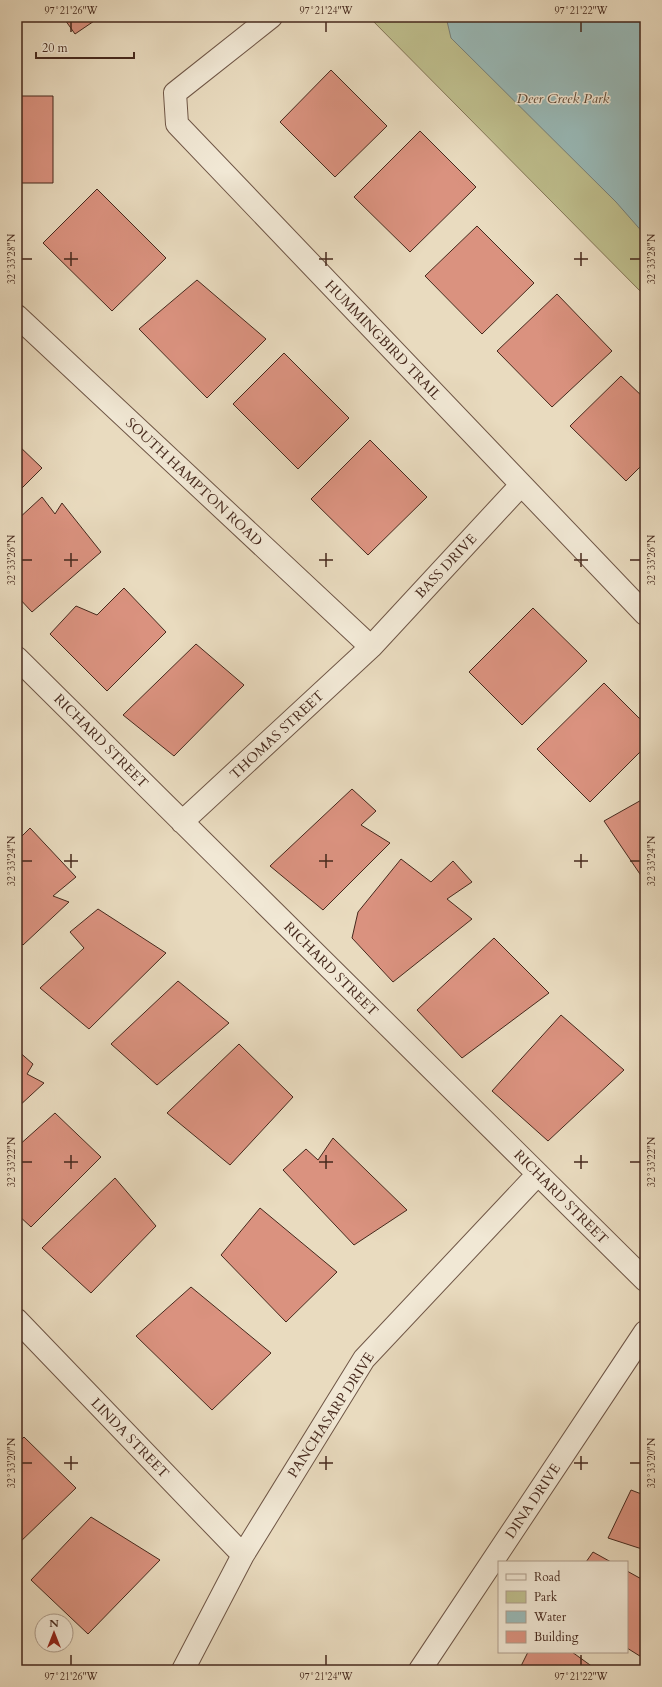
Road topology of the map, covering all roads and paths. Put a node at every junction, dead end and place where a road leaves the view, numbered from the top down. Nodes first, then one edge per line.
1 (271, 17) edge
2 (17, 316) edge
3 (521, 485) junction
4 (645, 614) edge
5 (371, 647) junction
6 (17, 658) edge
7 (182, 822) junction
8 (538, 1174) junction
9 (645, 1280) edge
10 (17, 1320) edge
11 (645, 1332) edge
12 (243, 1554) junction
13 (182, 1670) edge
14 (420, 1670) edge

1 - 3 street, HUMMINGBIRD TRAIL
2 - 5 street, SOUTH HAMPTON ROAD
3 - 4 street, HUMMINGBIRD TRAIL
3 - 5 street, BASS DRIVE
5 - 7 street, THOMAS STREET
6 - 7 street, RICHARD STREET
7 - 8 street, RICHARD STREET
8 - 9 street, RICHARD STREET
8 - 12 street, PANCHASARP DRIVE
10 - 12 street, LINDA STREET
11 - 14 street, DINA DRIVE
12 - 13 street, PANCHASARP DRIVE

